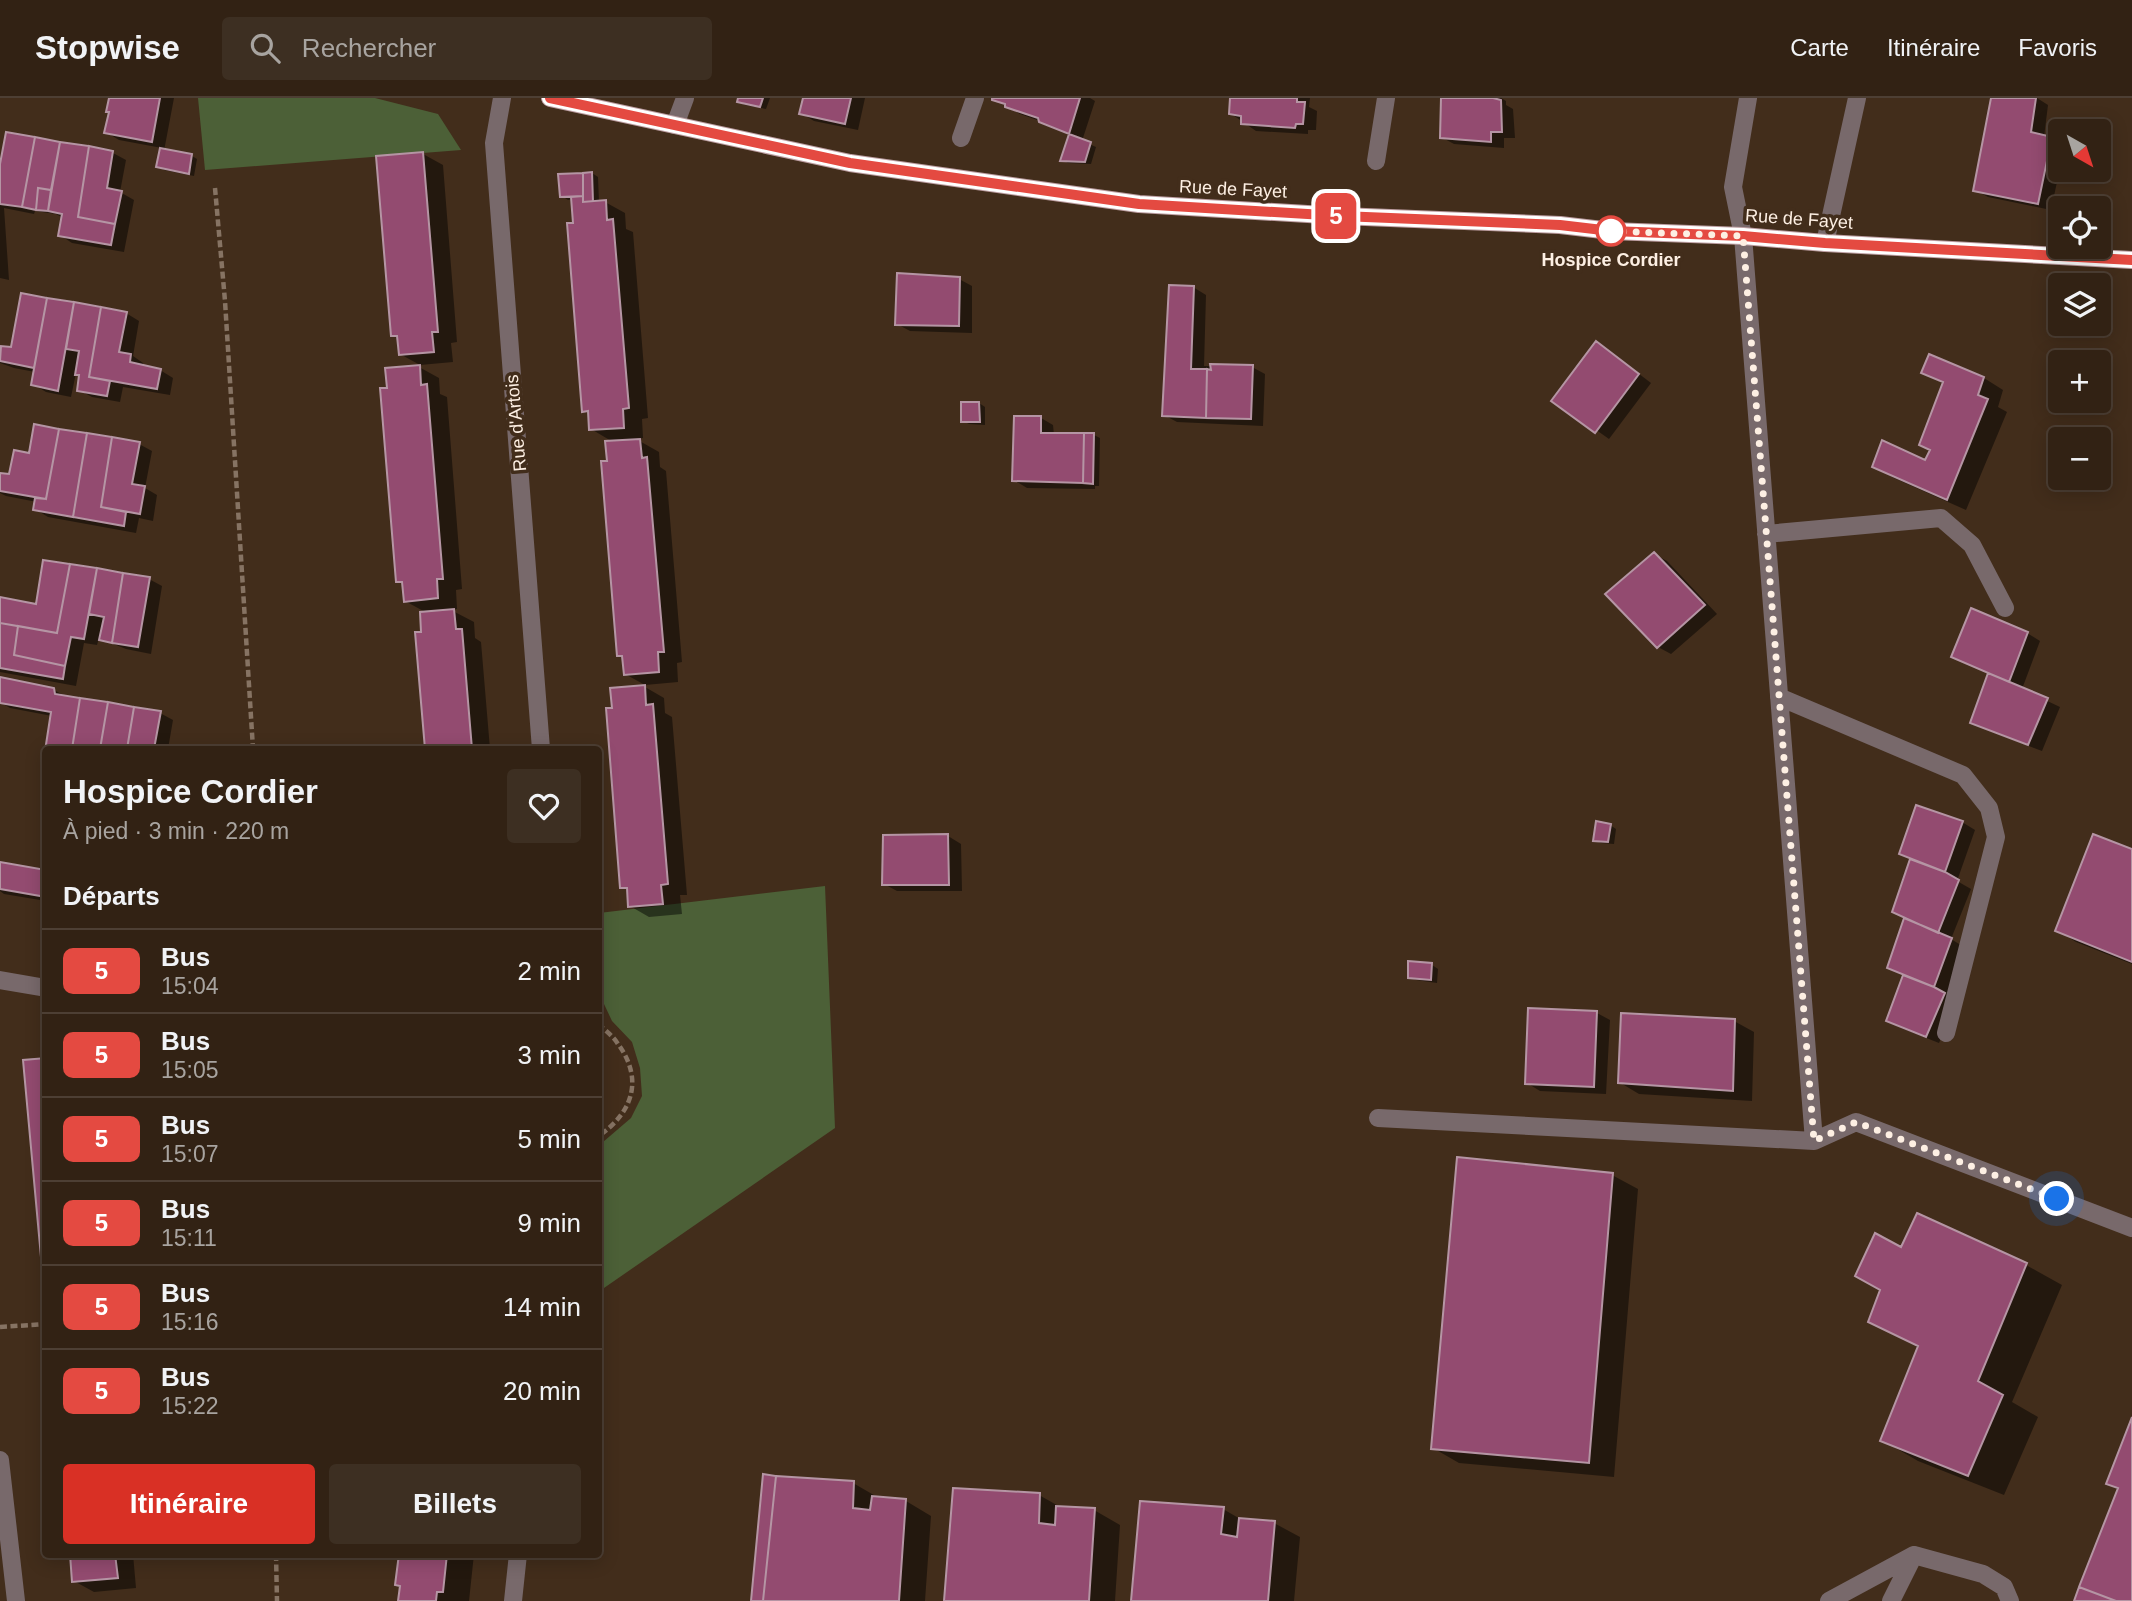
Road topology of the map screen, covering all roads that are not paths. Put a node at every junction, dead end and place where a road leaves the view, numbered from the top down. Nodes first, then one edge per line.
1 (502, 98) edge
2 (550, 98) edge
3 (685, 98) edge
4 (975, 98) edge
5 (1386, 98) edge
6 (1748, 98) edge
7 (1857, 98) edge
8 (675, 125) junction
9 (961, 138) dead end
10 (1376, 161) dead end
11 (1743, 236) junction
12 (1825, 243) junction
13 (2132, 260) edge
14 (1766, 534) junction
15 (2005, 608) dead end
16 (1779, 697) junction
17 (541, 746) edge
18 (0, 980) edge
19 (42, 987) edge
20 (1946, 1033) dead end
21 (1378, 1118) dead end
22 (1814, 1141) junction
23 (2132, 1228) edge
24 (0, 1460) edge
25 (1914, 1555) junction
26 (518, 1558) edge
27 (16, 1601) edge
28 (513, 1601) edge
29 (1829, 1601) edge
30 (1891, 1601) edge
31 (2010, 1601) edge

1 - 17 street, Rue d'Artois
2 - 8 main road, Rue de Fayet
3 - 8 street
4 - 9 street
5 - 10 street
6 - 11 street
7 - 12 street
8 - 11 main road, Rue de Fayet
11 - 12 main road, Rue de Fayet
11 - 14 street
12 - 13 main road, Rue de Fayet
14 - 15 street
14 - 16 street
16 - 20 street
16 - 22 street
18 - 19 street
21 - 22 street
22 - 23 street
24 - 27 street
25 - 29 street
25 - 30 street
25 - 31 street
26 - 28 street

